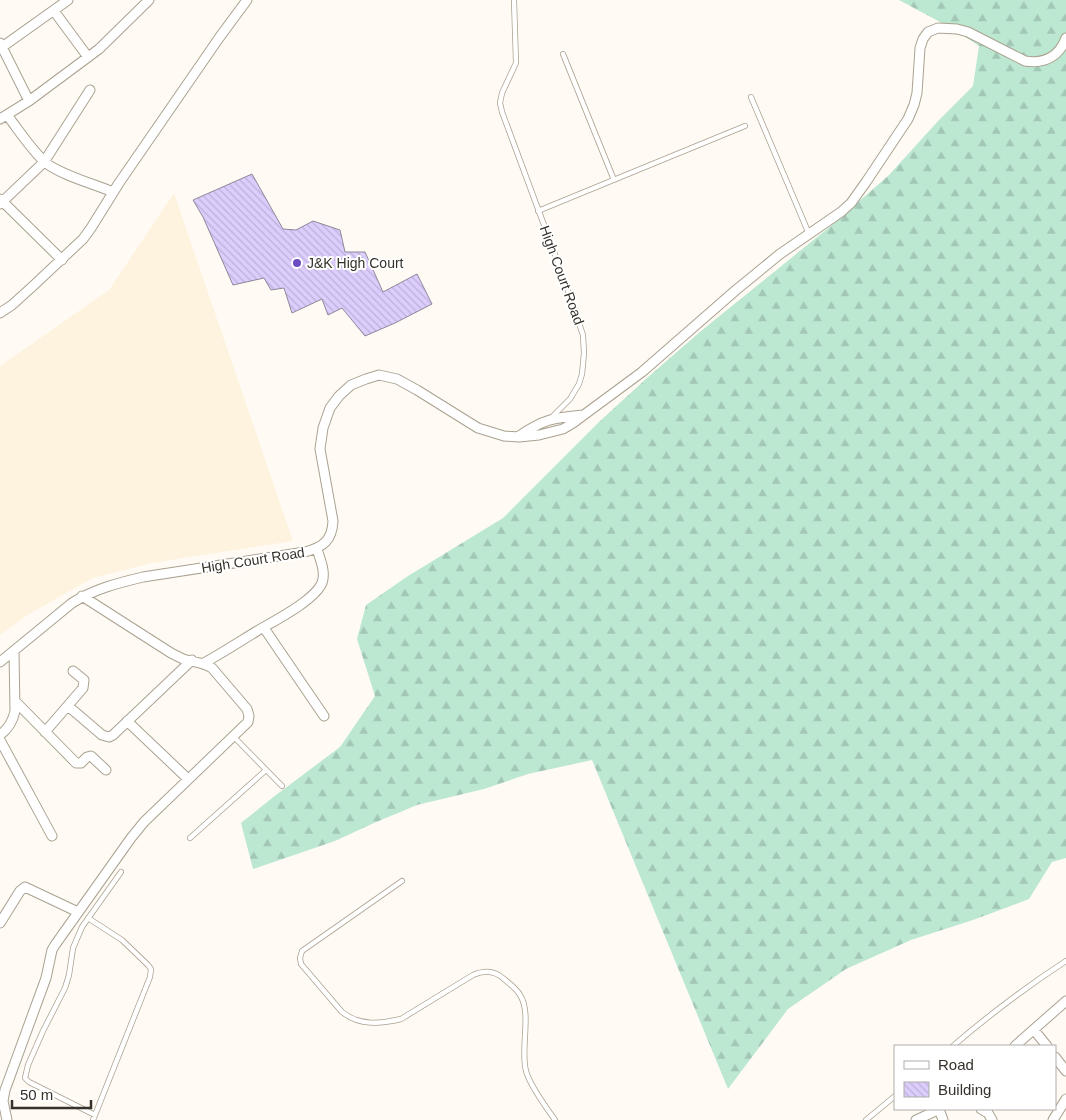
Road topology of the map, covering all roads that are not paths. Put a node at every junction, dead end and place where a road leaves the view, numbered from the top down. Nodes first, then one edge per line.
1 (68, 0) edge
2 (148, 0) edge
3 (247, 0) edge
4 (514, 0) edge
5 (54, 11) junction
6 (1066, 38) edge
7 (1, 45) edge
8 (563, 54) dead end
9 (88, 57) junction
10 (90, 90) dead end
11 (751, 97) dead end
12 (29, 101) junction
13 (3, 117) edge
14 (745, 126) dead end
15 (44, 162) junction
16 (614, 180) junction
17 (113, 192) junction
18 (1, 202) edge
19 (538, 211) junction
20 (808, 234) junction
21 (62, 260) junction
22 (0, 313) edge
23 (585, 415) junction
24 (550, 419) junction
25 (519, 437) junction
26 (317, 549) junction
27 (82, 596) junction
28 (264, 628) junction
29 (14, 651) junction
30 (192, 660) junction
31 (0, 662) edge
32 (204, 663) junction
33 (73, 671) dead end
34 (15, 701) junction
35 (68, 706) junction
36 (324, 716) dead end
37 (127, 721) junction
38 (46, 732) junction
39 (0, 735) edge
40 (233, 736) junction
41 (0, 740) edge
42 (106, 770) dead end
43 (266, 770) junction
44 (188, 779) junction
45 (282, 786) dead end
46 (52, 836) dead end
47 (190, 838) dead end
48 (121, 872) dead end
49 (402, 881) dead end
50 (78, 912) junction
51 (88, 918) junction
52 (0, 923) edge
53 (1066, 961) edge
54 (1066, 1001) edge
55 (1034, 1030) junction
56 (954, 1045) edge
57 (1016, 1045) edge
58 (1046, 1045) edge
59 (1056, 1058) edge
60 (1066, 1071) edge
61 (2, 1089) edge
62 (894, 1097) edge
63 (1066, 1099) edge
64 (937, 1110) edge
65 (982, 1110) edge
66 (1055, 1114) edge
67 (94, 1118) edge
68 (7, 1120) edge
69 (556, 1120) edge
70 (866, 1120) edge
71 (916, 1120) edge
72 (992, 1120) edge

1 - 5 street
2 - 9 street
3 - 17 street
4 - 19 lane, High Court Road
5 - 7 street
5 - 9 street
6 - 20 street, High Court Road
7 - 12 street
8 - 16 lane
9 - 12 street
10 - 15 street
11 - 20 lane
12 - 13 street
13 - 15 street
14 - 16 lane
15 - 17 street
15 - 18 street
16 - 19 lane
17 - 21 street
18 - 21 street
19 - 24 lane, High Court Road
20 - 23 street, High Court Road
21 - 22 street
23 - 24 street
23 - 25 street, High Court Road
24 - 25 street
25 - 26 street, High Court Road
26 - 27 street, High Court Road
26 - 28 street
27 - 29 street, High Court Road
27 - 30 street
28 - 32 street
28 - 36 street
29 - 31 street, High Court Road
29 - 34 street
30 - 32 street
30 - 37 street
32 - 40 street
33 - 35 street
34 - 38 street
34 - 39 street
35 - 37 street
35 - 38 street
37 - 44 street
38 - 42 street
40 - 43 lane
40 - 44 street
41 - 46 street
43 - 45 lane
43 - 47 lane
44 - 50 street
48 - 51 lane
49 - 69 lane
50 - 52 street
50 - 61 street
51 - 67 lane
51 - 67 lane
53 - 56 lane
54 - 55 street
55 - 57 street
55 - 58 street
59 - 60 street
61 - 68 street
62 - 70 lane
63 - 66 street
64 - 71 street
65 - 72 street

